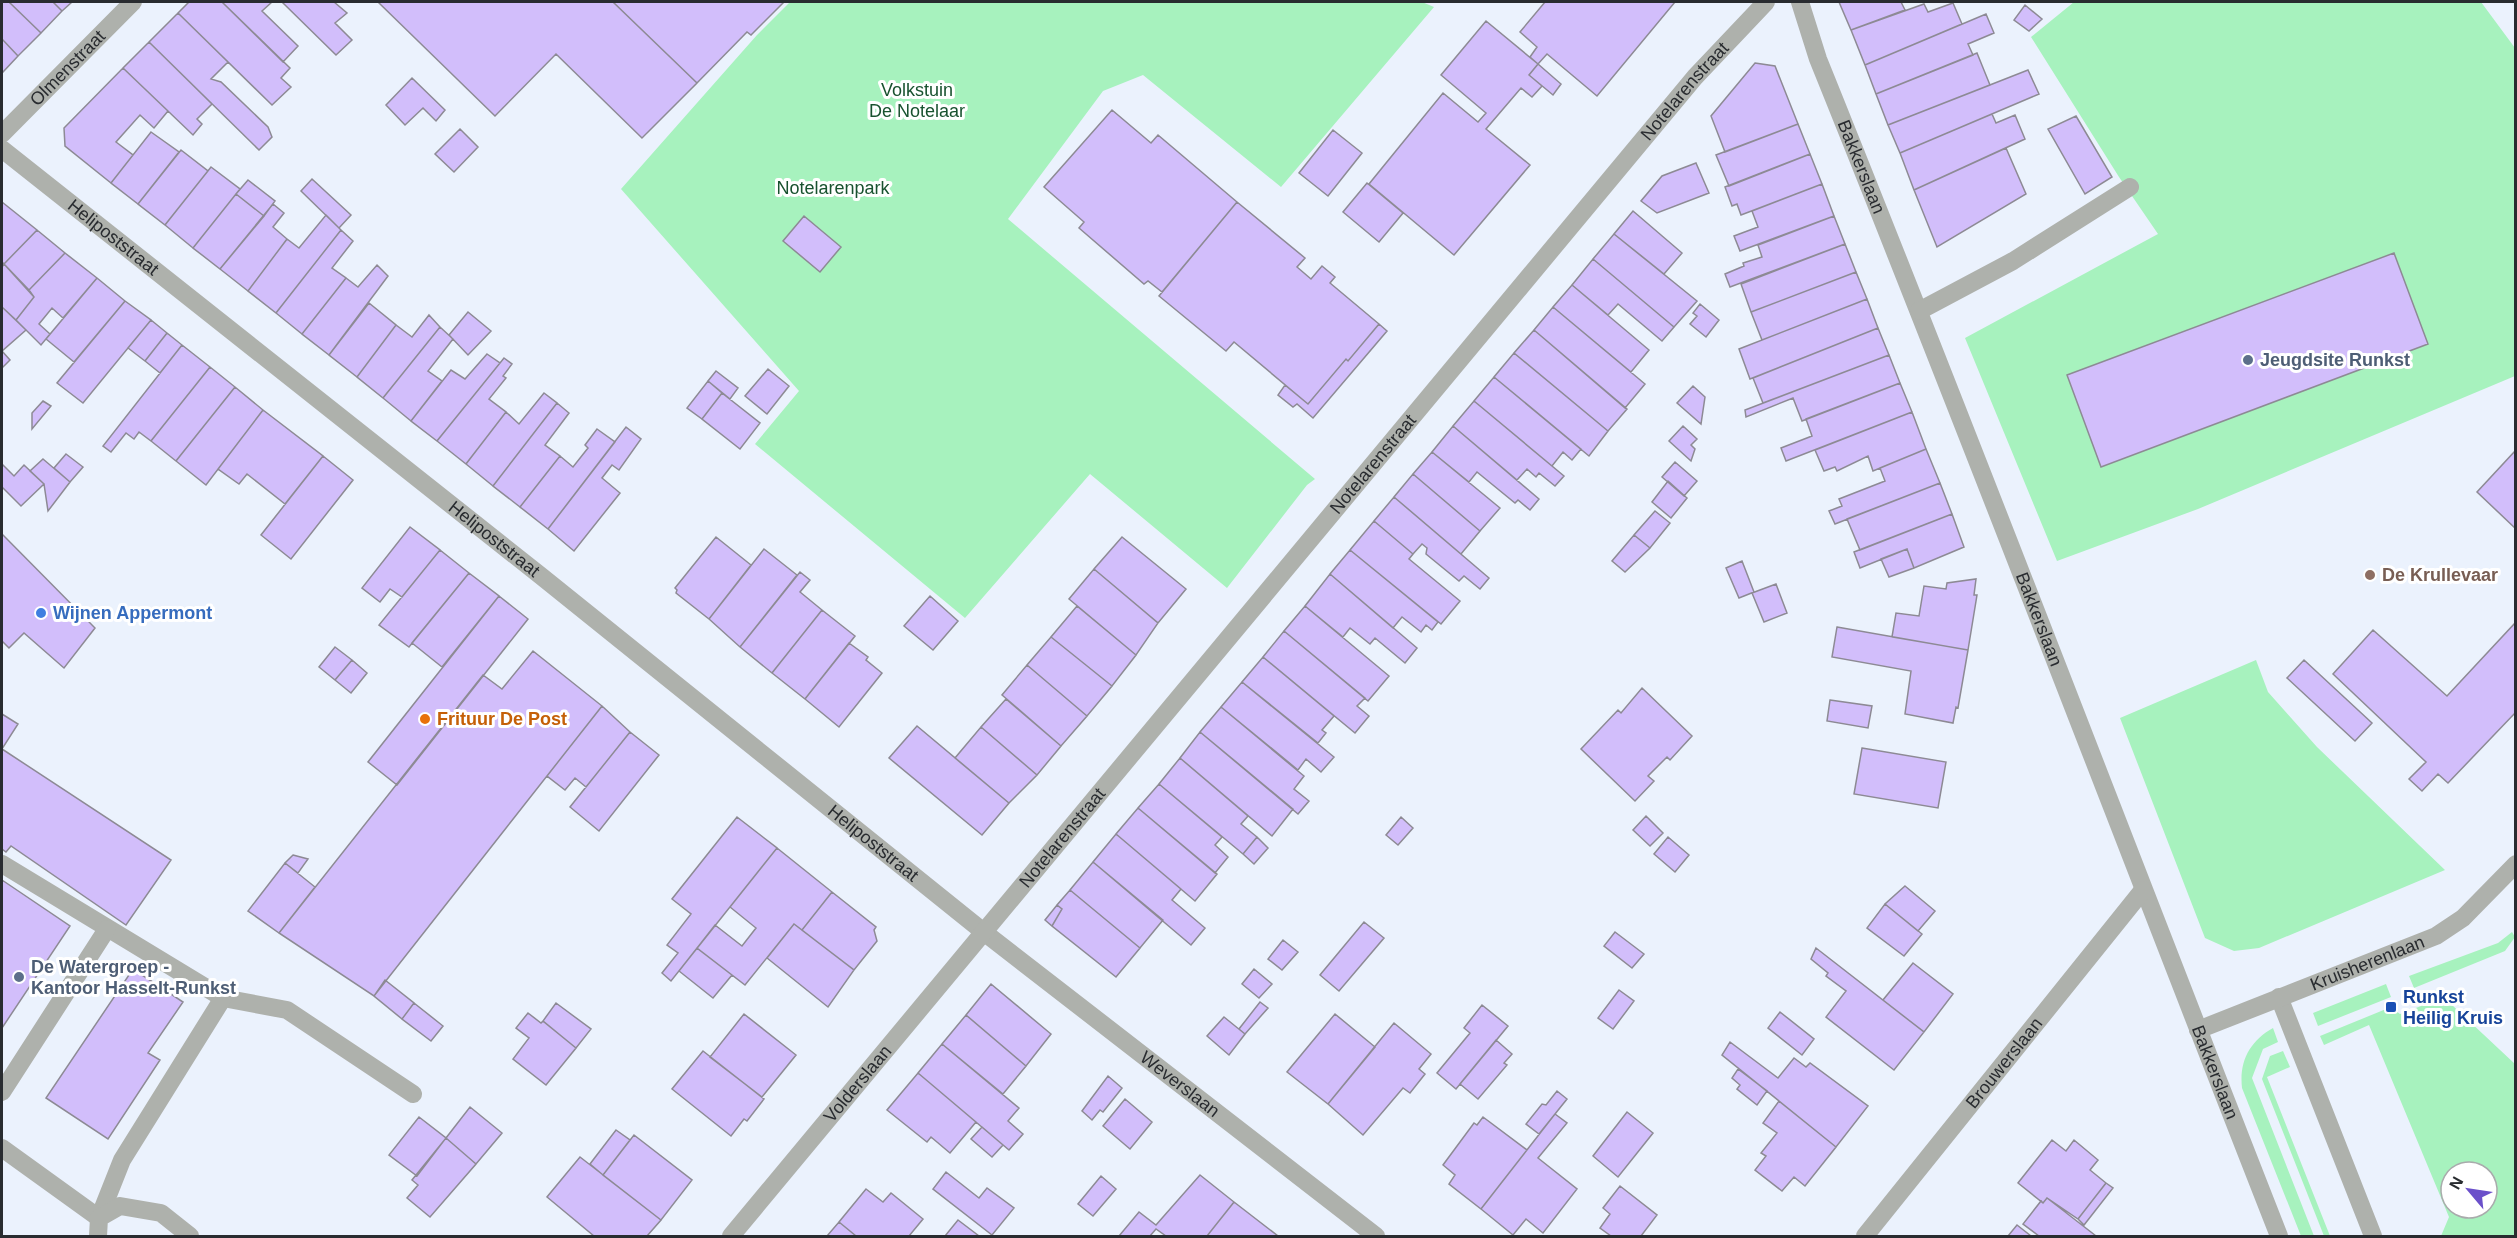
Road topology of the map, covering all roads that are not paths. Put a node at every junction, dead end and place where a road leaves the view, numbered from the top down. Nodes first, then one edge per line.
1 (133, 2) edge
2 (1766, 2) edge
3 (1800, 2) edge
4 (2, 134) edge
5 (2, 149) edge
6 (2130, 187) dead end
7 (1919, 311) junction
8 (2, 864) edge
9 (2516, 864) edge
10 (2143, 890) junction
11 (107, 929) junction
12 (985, 933) junction
13 (2279, 997) junction
14 (222, 998) junction
15 (2198, 1030) junction
16 (2, 1092) edge
17 (413, 1094) dead end
18 (2, 1148) edge
19 (98, 1227) edge
20 (190, 1236) edge
21 (731, 1236) edge
22 (1376, 1236) edge
23 (1865, 1236) edge
24 (2279, 1236) edge
25 (2373, 1236) edge

1 - 4 street, Olmenstraat
2 - 12 street, Notelarenstraat
3 - 7 street, Bakkerslaan
5 - 12 street, Helipoststraat
6 - 7 street
7 - 10 street, Bakkerslaan
8 - 11 street
9 - 13 street, Kruisherenlaan
10 - 15 street, Bakkerslaan
10 - 23 street, Brouwerslaan
11 - 14 street
11 - 16 street
12 - 21 street, Volderslaan
12 - 22 street, Weverslaan
13 - 15 street, Kruisherenlaan
13 - 25 street
14 - 17 street
14 - 19 street
15 - 24 street, Bakkerslaan
18 - 19 street
19 - 20 street

